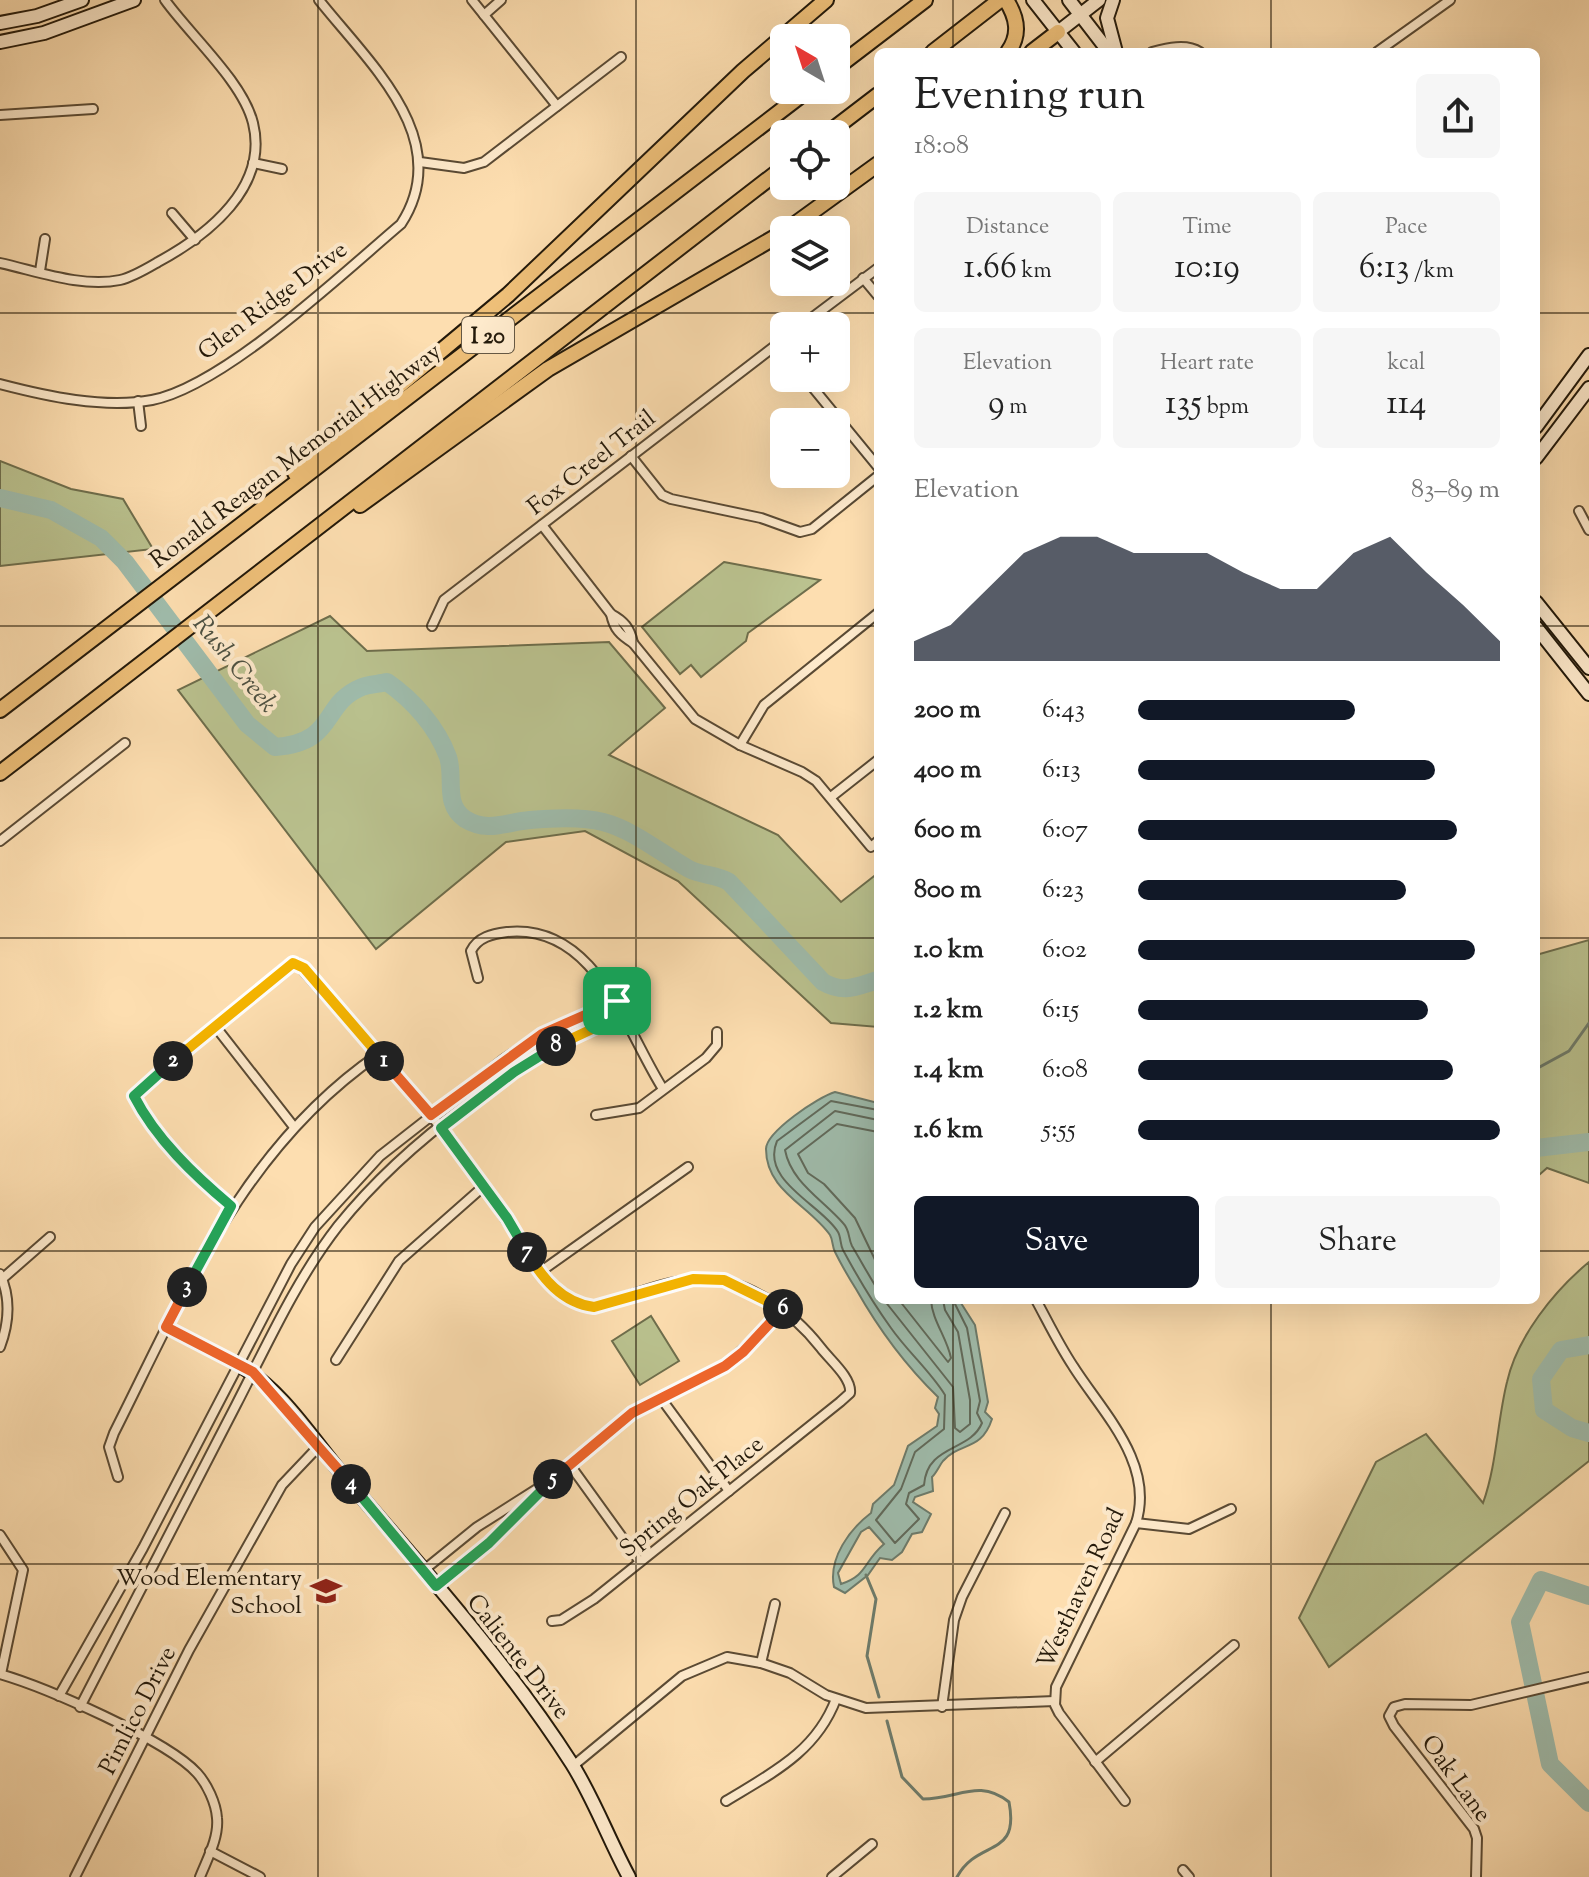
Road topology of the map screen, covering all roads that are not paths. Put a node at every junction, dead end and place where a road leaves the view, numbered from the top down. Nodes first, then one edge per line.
1 (82, 0) edge
2 (134, 0) edge
3 (165, 0) edge
4 (319, 0) edge
5 (472, 0) edge
6 (501, 0) edge
7 (826, 0) edge
8 (925, 0) edge
9 (1003, 0) edge
10 (1033, 0) edge
11 (1069, 0) edge
12 (1099, 0) edge
13 (1113, 0) edge
14 (1450, 0) edge
15 (1080, 14) junction
16 (484, 15) junction
17 (0, 23) edge
18 (1058, 32) junction
19 (0, 42) edge
20 (938, 48) edge
21 (1010, 48) edge
22 (1037, 48) edge
23 (1071, 48) edge
24 (1106, 48) edge
25 (1115, 48) edge
26 (1166, 48) edge
27 (1195, 48) edge
28 (1383, 48) edge
29 (621, 57) dead end
30 (850, 57) edge
31 (874, 98) edge
32 (790, 104) edge
33 (557, 106) junction
34 (93, 109) dead end
35 (0, 115) edge
36 (845, 120) edge
37 (420, 162) junction
38 (253, 163) junction
39 (874, 167) edge
40 (282, 169) dead end
41 (770, 178) edge
42 (172, 213) dead end
43 (810, 216) edge
44 (45, 239) dead end
45 (195, 240) junction
46 (770, 240) edge
47 (0, 263) edge
48 (40, 271) junction
49 (874, 271) edge
50 (863, 278) junction
51 (874, 291) edge
52 (819, 312) edge
53 (770, 349) edge
54 (1589, 355) edge
55 (0, 384) edge
56 (1589, 388) edge
57 (816, 392) edge
58 (138, 401) junction
59 (1540, 422) edge
60 (141, 426) dead end
61 (1540, 453) edge
62 (631, 456) junction
63 (874, 462) edge
64 (874, 479) edge
65 (1579, 511) dead end
66 (542, 525) junction
67 (1589, 530) edge
68 (221, 539) junction
69 (289, 551) junction
70 (1540, 607) edge
71 (874, 616) edge
72 (432, 626) dead end
73 (1540, 632) edge
74 (1589, 668) edge
75 (1589, 694) edge
76 (0, 707) edge
77 (125, 743) dead end
78 (740, 745) junction
79 (874, 763) edge
80 (0, 773) edge
81 (831, 797) junction
82 (0, 841) edge
83 (874, 843) edge
84 (478, 978) dead end
85 (617, 1001) junction
86 (622, 1015) junction
87 (215, 1026) junction
88 (717, 1032) dead end
89 (379, 1054) junction
90 (663, 1089) junction
91 (431, 1115) junction
92 (596, 1115) dead end
93 (294, 1127) junction
94 (441, 1128) junction
95 (688, 1167) dead end
96 (484, 1186) junction
97 (231, 1206) junction
98 (50, 1237) dead end
99 (540, 1272) junction
100 (1, 1276) edge
101 (1038, 1304) edge
102 (785, 1310) junction
103 (166, 1327) junction
104 (0, 1347) edge
105 (336, 1360) dead end
106 (238, 1365) junction
107 (253, 1372) junction
108 (660, 1397) junction
109 (319, 1446) junction
110 (570, 1465) junction
111 (118, 1477) dead end
112 (554, 1478) junction
113 (729, 1491) junction
114 (1231, 1509) dead end
115 (1005, 1513) dead end
116 (1136, 1523) junction
117 (0, 1535) edge
118 (640, 1562) junction
119 (424, 1570) junction
120 (436, 1586) junction
121 (775, 1604) dead end
122 (552, 1621) dead end
123 (1234, 1645) dead end
124 (761, 1663) junction
125 (1, 1674) edge
126 (1589, 1677) edge
127 (59, 1696) junction
128 (836, 1699) junction
129 (1055, 1701) junction
130 (80, 1707) junction
131 (942, 1707) junction
132 (146, 1739) junction
133 (1095, 1762) junction
134 (573, 1766) junction
135 (726, 1801) dead end
136 (1125, 1801) dead end
137 (872, 1844) dead end
138 (210, 1851) junction
139 (75, 1877) edge
140 (200, 1877) edge
141 (260, 1877) edge
142 (629, 1877) edge
143 (832, 1877) edge
144 (1476, 1877) edge

1 - 17 main road
2 - 19 main road
3 - 38 street
4 - 37 street
5 - 16 street
6 - 16 street
7 - 68 highway
8 - 30 highway
9 - 20 highway
9 - 21 highway
10 - 18 main road
11 - 15 main road
12 - 15 main road
13 - 25 main road
14 - 28 street
15 - 18 main road
15 - 24 main road
16 - 33 street
18 - 22 highway
18 - 23 main road
26 - 27 street
29 - 33 street
31 - 36 highway
32 - 68 highway, Ronald Reagan Memorial Highway / I 20
33 - 37 street
34 - 35 street
37 - 58 street, Glen Ridge Drive
38 - 40 street
38 - 45 street
39 - 43 highway
41 - 69 highway, I 20
42 - 45 street
44 - 48 street
45 - 48 street
46 - 69 highway
47 - 48 street
49 - 50 street
50 - 51 street
50 - 52 street
53 - 62 street, Fox Creel Trail
54 - 59 main road
55 - 58 street, Glen Ridge Drive
56 - 61 main road
57 - 63 street
58 - 60 street
62 - 64 street
62 - 66 street, Fox Creel Trail
65 - 67 street
66 - 72 street, Fox Creel Trail
66 - 78 street
68 - 76 highway, Ronald Reagan Memorial Highway / I 20
69 - 80 highway, I 20
70 - 74 main road
71 - 78 street
73 - 75 main road
77 - 82 street
78 - 81 street
79 - 81 street
81 - 83 street
84 - 85 street
85 - 86 street
85 - 91 street
86 - 90 street
86 - 94 street
87 - 89 street
87 - 93 street
87 - 97 street
88 - 90 street
89 - 91 street
89 - 93 street
90 - 92 street
91 - 94 street
91 - 106 street
93 - 97 street
94 - 96 street
94 - 107 street
95 - 99 street
96 - 99 street
96 - 105 street
97 - 103 street
98 - 100 street
99 - 102 street
100 - 104 street
101 - 116 street, Westhaven Road
102 - 108 street
102 - 113 street, Spring Oak Place
103 - 106 street, Caliente Drive
103 - 111 street
106 - 107 main road, Caliente Drive
106 - 127 street
107 - 109 main road, Caliente Drive
107 - 130 street
108 - 110 street
108 - 113 street
109 - 119 main road, Caliente Drive
109 - 132 street, Pimlico Drive
110 - 112 street
110 - 118 street
112 - 119 street
112 - 120 street
113 - 118 street, Spring Oak Place
114 - 116 street
115 - 131 street
116 - 129 street, Westhaven Road
117 - 125 street
118 - 122 street, Spring Oak Place
119 - 120 main road, Caliente Drive
120 - 134 main road, Caliente Drive
121 - 124 street
123 - 133 street
124 - 128 street
124 - 134 street
125 - 127 street
126 - 144 street, Oak Lane
127 - 130 street
128 - 131 street
128 - 135 street
129 - 131 street
129 - 133 street, Westhaven Road
130 - 132 street
132 - 138 street
132 - 139 street, Pimlico Drive
133 - 136 street, Westhaven Road
134 - 142 main road, Caliente Drive
137 - 143 street
138 - 140 street
138 - 141 street

